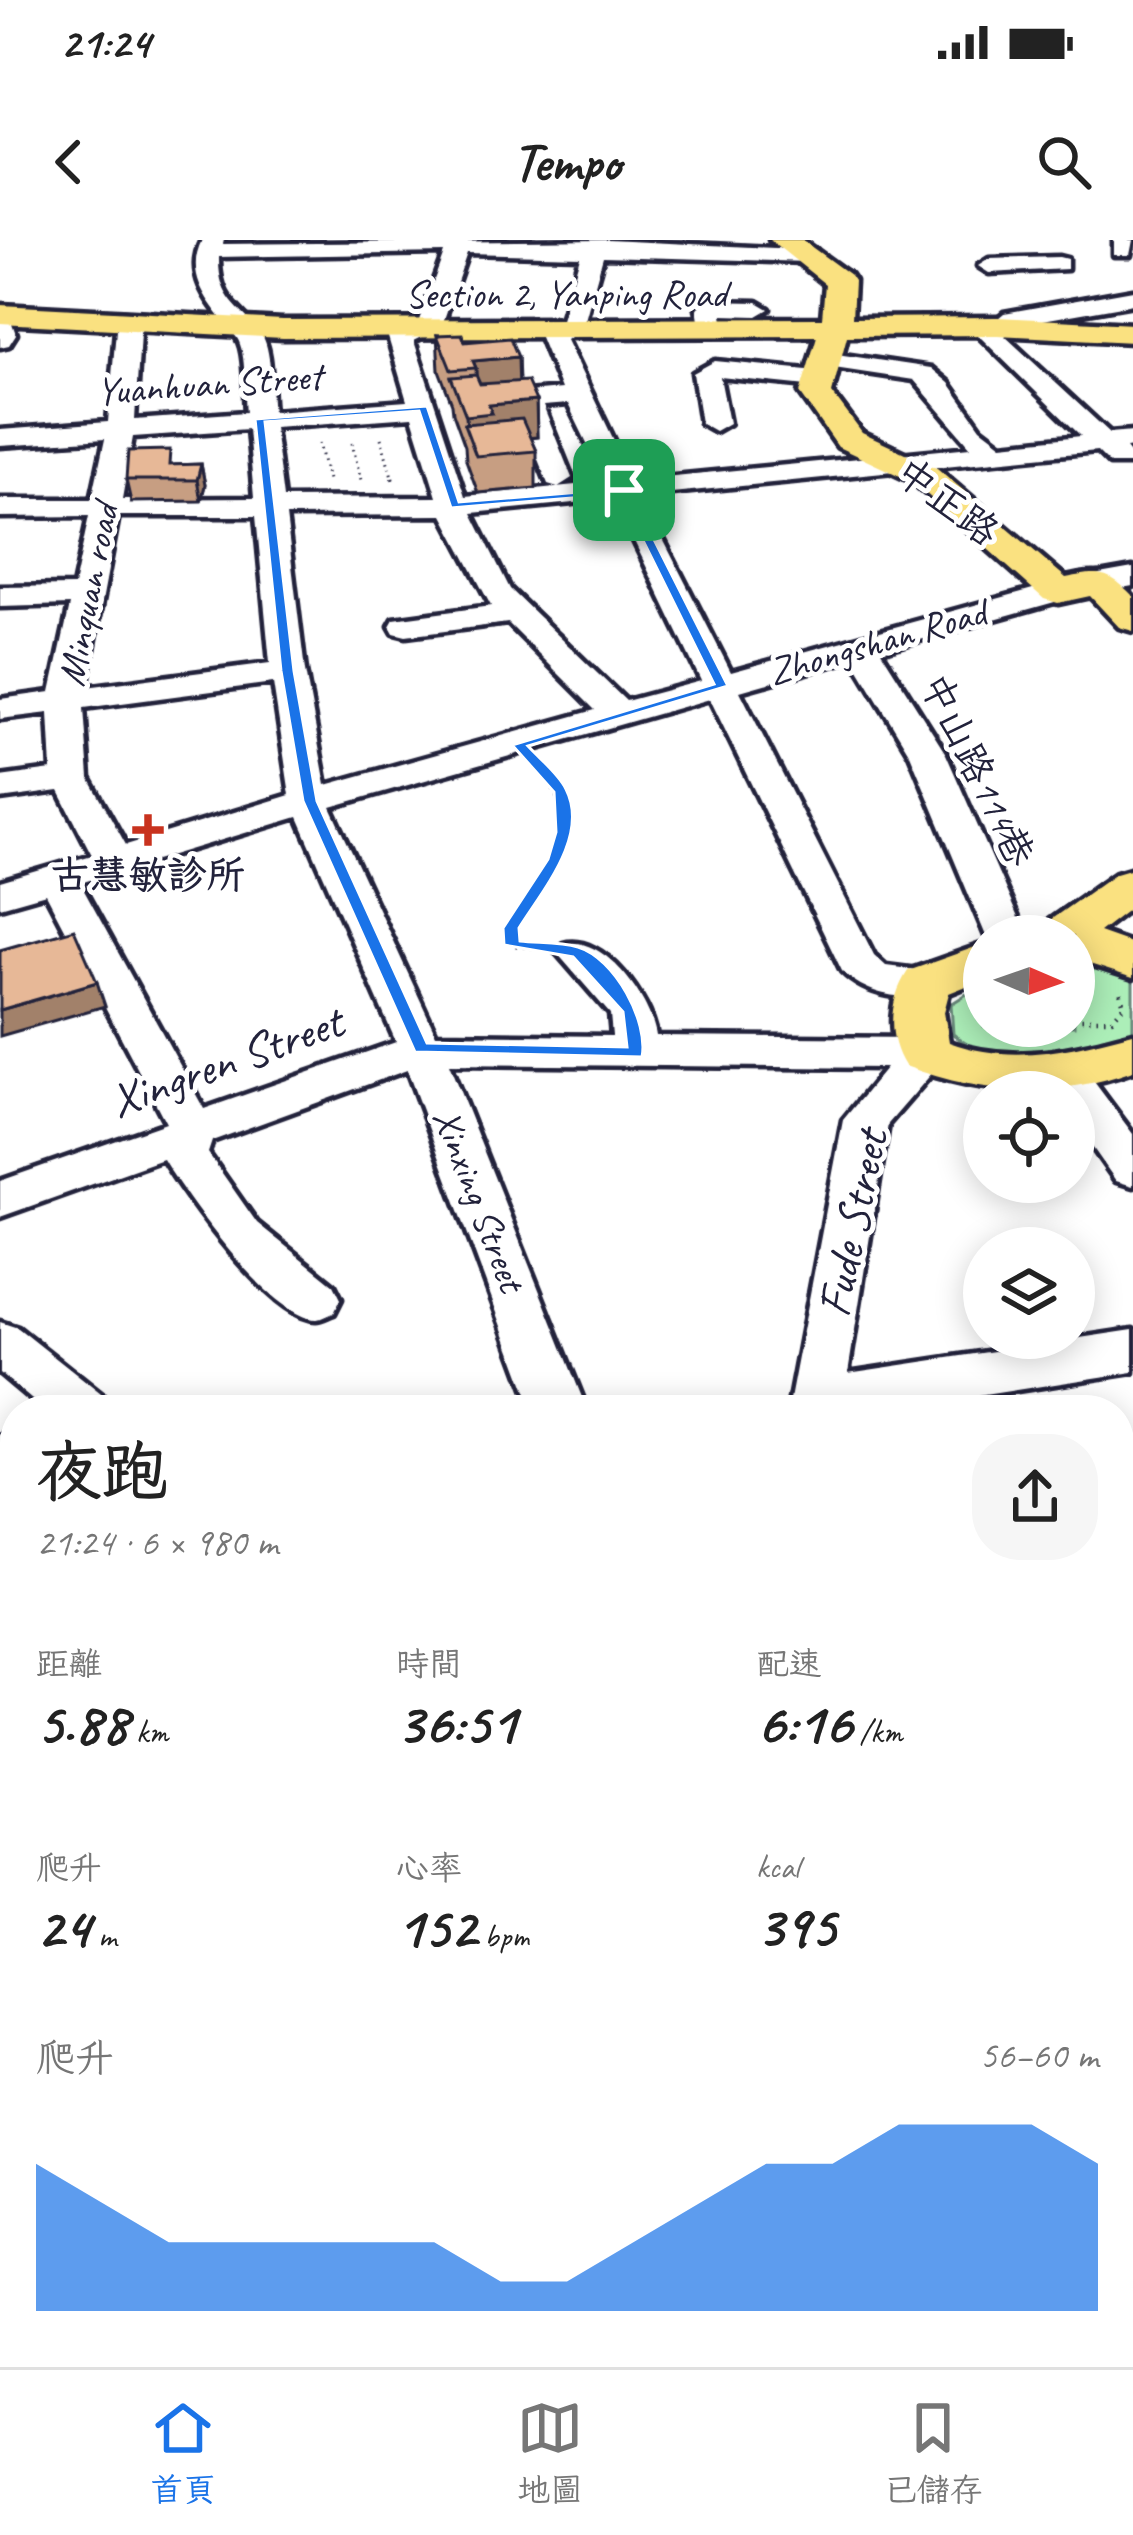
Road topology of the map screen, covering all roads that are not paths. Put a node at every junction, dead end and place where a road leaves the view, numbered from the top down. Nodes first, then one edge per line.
1 (970, 240) edge
2 (458, 243) edge
3 (520, 244) edge
4 (210, 246) edge
5 (595, 246) edge
6 (796, 248) edge
7 (1059, 264) dead end
8 (1133, 297) edge
9 (757, 309) dead end
10 (1, 324) edge
11 (132, 326) junction
12 (712, 327) junction
13 (994, 331) junction
14 (242, 332) junction
15 (562, 332) junction
16 (415, 333) junction
17 (1133, 337) edge
18 (827, 350) junction
19 (577, 395) junction
20 (423, 408) junction
21 (260, 419) junction
22 (715, 423) dead end
23 (121, 429) junction
24 (0, 438) edge
25 (600, 440) junction
26 (1119, 442) edge
27 (543, 446) junction
28 (1000, 454) junction
29 (907, 465) junction
30 (1133, 469) edge
31 (558, 478) dead end
32 (624, 490) junction
33 (454, 506) junction
34 (106, 507) junction
35 (0, 508) edge
36 (272, 508) junction
37 (1116, 580) edge
38 (1058, 591) junction
39 (87, 596) junction
40 (0, 597) edge
41 (516, 612) junction
42 (1133, 619) edge
43 (406, 626) dead end
44 (862, 647) junction
45 (288, 671) junction
46 (722, 686) junction
47 (65, 702) junction
48 (0, 709) edge
49 (620, 715) junction
50 (70, 778) junction
51 (0, 788) edge
52 (310, 801) junction
53 (116, 861) junction
54 (57, 878) junction
55 (1133, 883) edge
56 (0, 895) edge
57 (997, 915) edge
58 (1090, 915) edge
59 (1095, 947) edge
60 (578, 952) road end
61 (963, 968) edge
62 (1128, 979) edge
63 (926, 983) junction
64 (421, 1048) junction
65 (1133, 1051) edge
66 (636, 1053) junction
67 (924, 1053) junction
68 (969, 1071) edge
69 (1073, 1071) edge
70 (1095, 1117) edge
71 (192, 1130) junction
72 (1133, 1169) edge
73 (0, 1199) edge
74 (316, 1299) dead end
75 (0, 1343) edge
76 (1133, 1352) edge
77 (64, 1395) edge
78 (554, 1395) edge
79 (818, 1395) edge
80 (955, 1395) edge

1 - 7 street
2 - 3 street
2 - 4 street
2 - 16 street
3 - 5 street
4 - 14 street, Xinxing Street
5 - 6 street
5 - 15 street
6 - 18 main road, 中正路
8 - 13 street
9 - 12 street
10 - 11 main road, Section 2, Yanping Road
11 - 14 main road, Section 2, Yanping Road
11 - 23 street, Minquan road
12 - 15 main road, Section 2, Yanping Road
12 - 18 main road, Section 2, Yanping Road
13 - 17 main road, Section 2, Yanping Road
13 - 18 main road, Section 2, Yanping Road
13 - 26 street
14 - 16 main road, Section 2, Yanping Road
14 - 21 street, Xinxing Street
15 - 16 main road, Section 2, Yanping Road
15 - 18 main road, Section 2, Yanping Road
15 - 19 street
16 - 20 street
18 - 22 street
18 - 28 street
18 - 29 main road, 中正路
19 - 25 street
19 - 27 street
20 - 21 street, Yuanhuan Street
20 - 33 street
21 - 23 street, Yuanhuan Street
21 - 36 street, Xinxing Street
23 - 24 street, Yuanhuan Street
23 - 34 street, Minquan road
25 - 27 street
25 - 32 street
26 - 28 street
26 - 30 street
27 - 31 street
28 - 29 street
29 - 32 street
29 - 38 main road, 中正路
32 - 33 street
32 - 46 street
33 - 36 street
33 - 41 street
34 - 35 street
34 - 36 street
34 - 39 street, Minquan road
36 - 45 street, Xinxing Street
37 - 38 main road, Zhongshan Road
37 - 42 main road
38 - 44 street, Zhongshan Road
39 - 40 street
39 - 47 street, Minquan road
41 - 43 street
41 - 49 street
44 - 46 street, Zhongshan Road
44 - 57 street, 中山路114巷
45 - 47 street
45 - 52 street, Xinxing Street
46 - 49 street, Zhongshan Road
46 - 63 street
47 - 48 street
47 - 50 street, Minquan road
49 - 52 street, Zhongshan Road
50 - 51 street
50 - 53 street, Minquan road
52 - 53 street, Zhongshan Road
52 - 64 street, Xinxing Street
53 - 54 street, Zhongshan Road
54 - 56 street, Zhongshan Road
54 - 71 street
55 - 58 main road
59 - 62 main road
60 - 66 street
61 - 63 main road
63 - 67 main road
64 - 66 street, Xingren Street
64 - 71 street, Xingren Street
64 - 78 street, Xinxing Street
65 - 69 main road
66 - 67 street, Xingren Street
67 - 68 main road
67 - 79 street, Fude Street
70 - 72 street
71 - 73 street, Xingren Street
71 - 74 street
75 - 77 street
76 - 80 street

